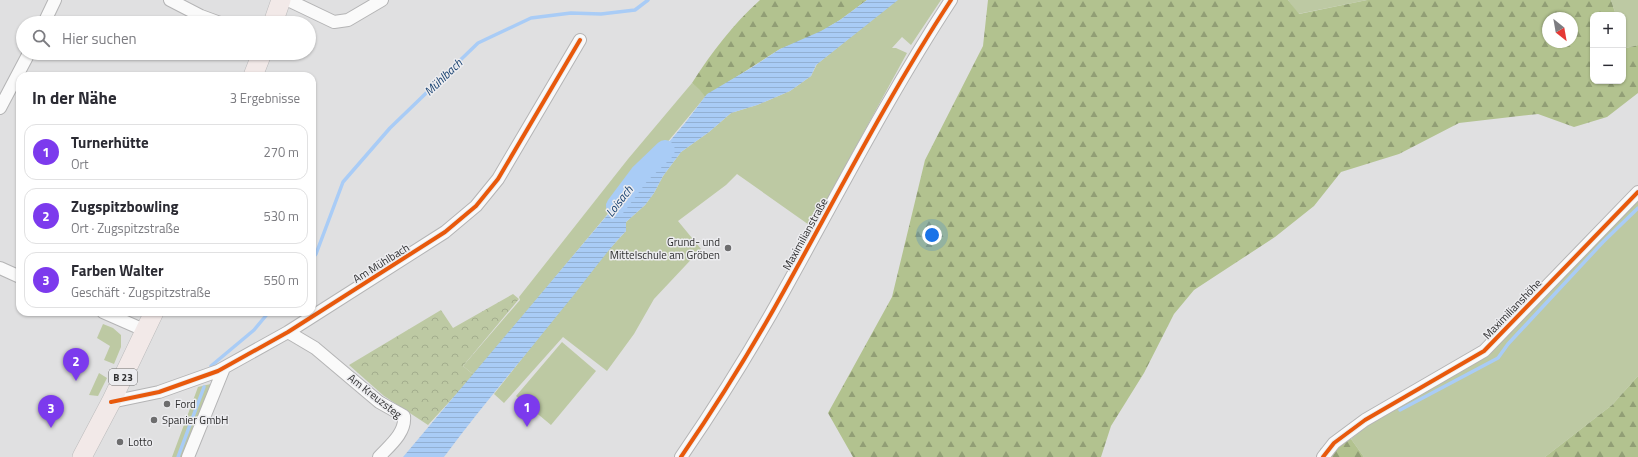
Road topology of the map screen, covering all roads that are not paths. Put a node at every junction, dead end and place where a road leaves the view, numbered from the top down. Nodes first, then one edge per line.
1 (55, 0) edge
2 (170, 0) edge
3 (281, 0) edge
4 (288, 0) edge
5 (382, 0) edge
6 (951, 0) edge
7 (47, 16) edge
8 (201, 16) edge
9 (275, 16) edge
10 (580, 40) dead end
11 (26, 60) edge
12 (259, 60) edge
13 (20, 72) edge
14 (255, 72) edge
15 (16, 79) edge
16 (0, 108) edge
17 (1638, 192) edge
18 (0, 268) edge
19 (16, 275) edge
20 (316, 314) edge
21 (112, 316) edge
22 (152, 316) edge
23 (313, 316) edge
24 (144, 330) junction
25 (288, 332) junction
26 (221, 369) junction
27 (111, 402) junction
28 (82, 457) edge
29 (188, 457) edge
30 (379, 457) edge
31 (681, 457) edge
32 (1323, 457) edge

1 - 7 street
2 - 8 street
3 - 9 main road
4 - 5 street
6 - 31 street, Maximilianstraße
10 - 20 street, Am Mühlbach
11 - 13 street
12 - 14 main road
15 - 16 street
17 - 32 street, Maximilianshöhe
18 - 19 street
21 - 24 street
22 - 24 main road, B 23
23 - 25 street, Am Mühlbach
24 - 27 main road, B 23
25 - 26 street, Am Mühlbach
25 - 30 street, Am Kreuzsteg
26 - 27 street, Am Mühlbach
26 - 29 street
27 - 28 main road, B 23

